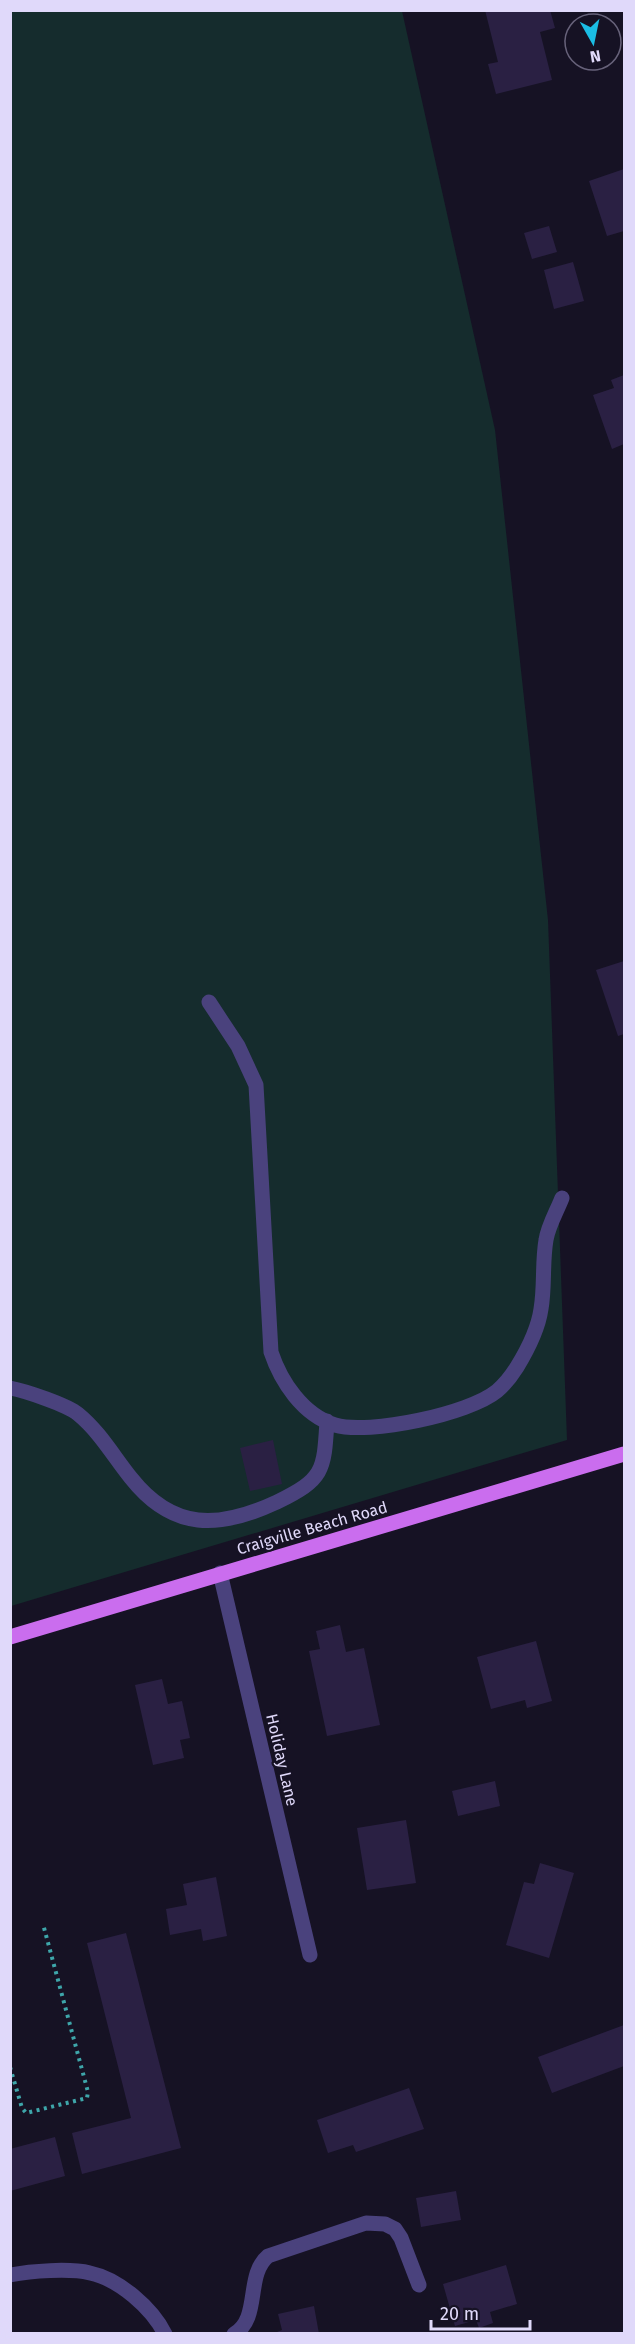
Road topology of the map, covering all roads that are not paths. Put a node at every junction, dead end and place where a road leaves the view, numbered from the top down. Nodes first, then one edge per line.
1 (209, 1002) dead end
2 (562, 1198) dead end
3 (10, 1388) edge
4 (327, 1421) junction
5 (624, 1454) edge
6 (220, 1573) junction
7 (10, 1637) edge
8 (310, 1955) dead end
9 (10, 2275) edge
10 (419, 2285) dead end
11 (165, 2334) edge
12 (234, 2334) edge

1 - 4 street
2 - 4 street
3 - 4 street
5 - 6 main road, Craigville Beach Road
6 - 7 main road, Craigville Beach Road
6 - 8 street, Holiday Lane
9 - 11 street
10 - 12 street

